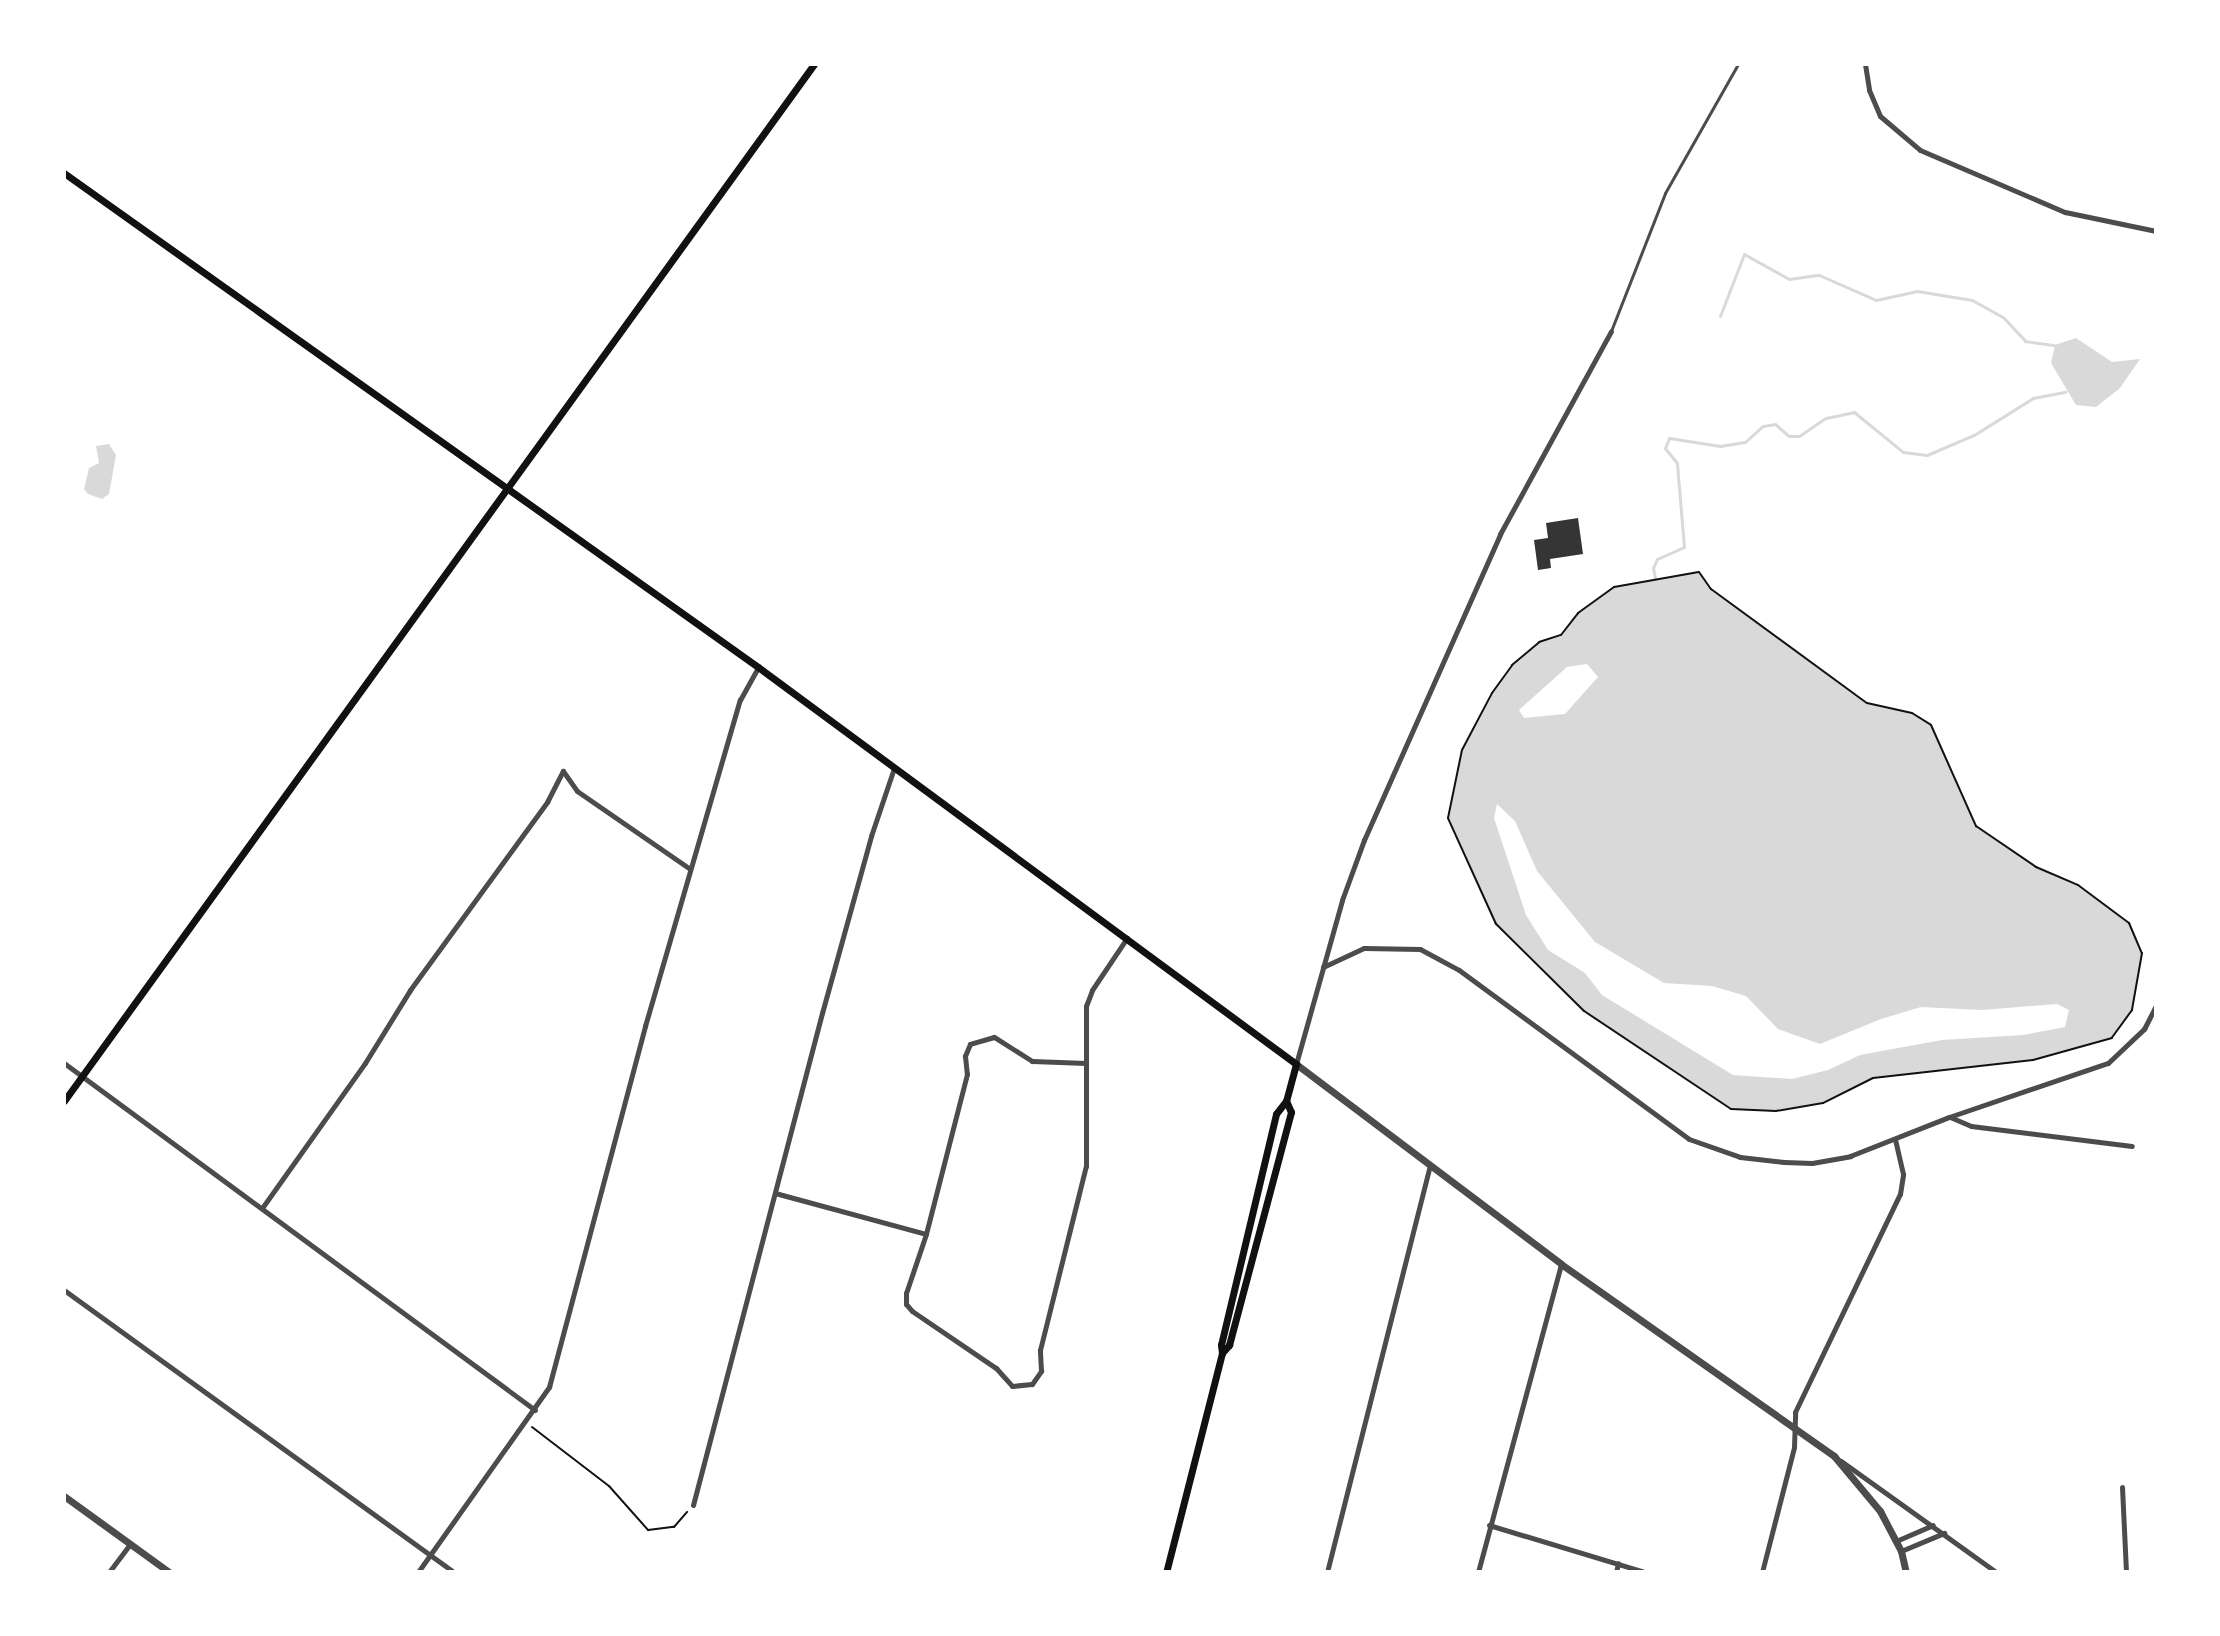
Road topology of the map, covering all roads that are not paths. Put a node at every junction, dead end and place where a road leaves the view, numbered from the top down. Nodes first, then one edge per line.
1 (814, 64) edge
2 (1738, 64) edge
3 (1865, 64) edge
4 (64, 173) edge
5 (2156, 231) edge
6 (1611, 331) joint
7 (508, 487) junction
8 (758, 667) junction
9 (894, 768) junction
10 (690, 869) junction
11 (1127, 938) junction
12 (1323, 967) junction
13 (2156, 1005) edge
14 (64, 1063) edge
15 (1086, 1063) junction
16 (1296, 1064) junction
17 (82, 1076) junction
18 (64, 1101) edge
19 (1286, 1101) junction
20 (1949, 1117) junction
21 (1895, 1139) junction
22 (2132, 1146) dead end
23 (1429, 1168) junction
24 (775, 1193) junction
25 (262, 1208) junction
26 (926, 1234) junction
27 (1561, 1264) junction
28 (64, 1290) edge
29 (1222, 1353) junction
30 (535, 1410) junction
31 (1794, 1428) junction
32 (1834, 1456) junction
33 (2122, 1487) dead end
34 (64, 1496) edge
35 (693, 1505) road end
36 (1489, 1525) junction
37 (1934, 1525) junction
38 (1944, 1533) junction
39 (1896, 1541) junction
40 (130, 1544) junction
41 (1901, 1551) junction
42 (430, 1555) junction
43 (1618, 1563) junction
44 (109, 1572) edge
45 (169, 1572) edge
46 (418, 1572) edge
47 (454, 1572) edge
48 (1166, 1572) edge
49 (1327, 1572) edge
50 (1478, 1572) edge
51 (1616, 1572) edge
52 (1645, 1572) edge
53 (1762, 1572) edge
54 (1906, 1572) edge
55 (1996, 1572) edge
56 (2126, 1572) edge

1 - 7 main road
2 - 6 lane
3 - 5 street
4 - 7 main road
6 - 12 street
7 - 8 main road
7 - 17 main road
8 - 9 main road
8 - 10 street
9 - 11 main road
9 - 24 street
10 - 25 street
10 - 30 street
11 - 15 street
11 - 16 main road
12 - 16 street
12 - 21 street
13 - 20 street
14 - 17 street
15 - 26 street
15 - 26 street
16 - 19 main road
16 - 23 street
17 - 18 main road
17 - 25 street
19 - 29 main road
19 - 29 main road
20 - 21 street
20 - 22 street
21 - 31 street
23 - 27 street
23 - 49 street
24 - 26 street
24 - 35 street
25 - 30 street
27 - 31 street
27 - 36 street
28 - 42 street
29 - 48 main road
30 - 42 street
31 - 32 street
31 - 53 street
32 - 37 street
32 - 39 street
33 - 56 street
34 - 40 street
36 - 43 street
36 - 50 street
37 - 38 street
37 - 39 street
38 - 41 street
38 - 55 street
39 - 41 street
40 - 44 street
40 - 45 street
41 - 54 street
42 - 46 street
42 - 47 street
43 - 51 street
43 - 52 street

